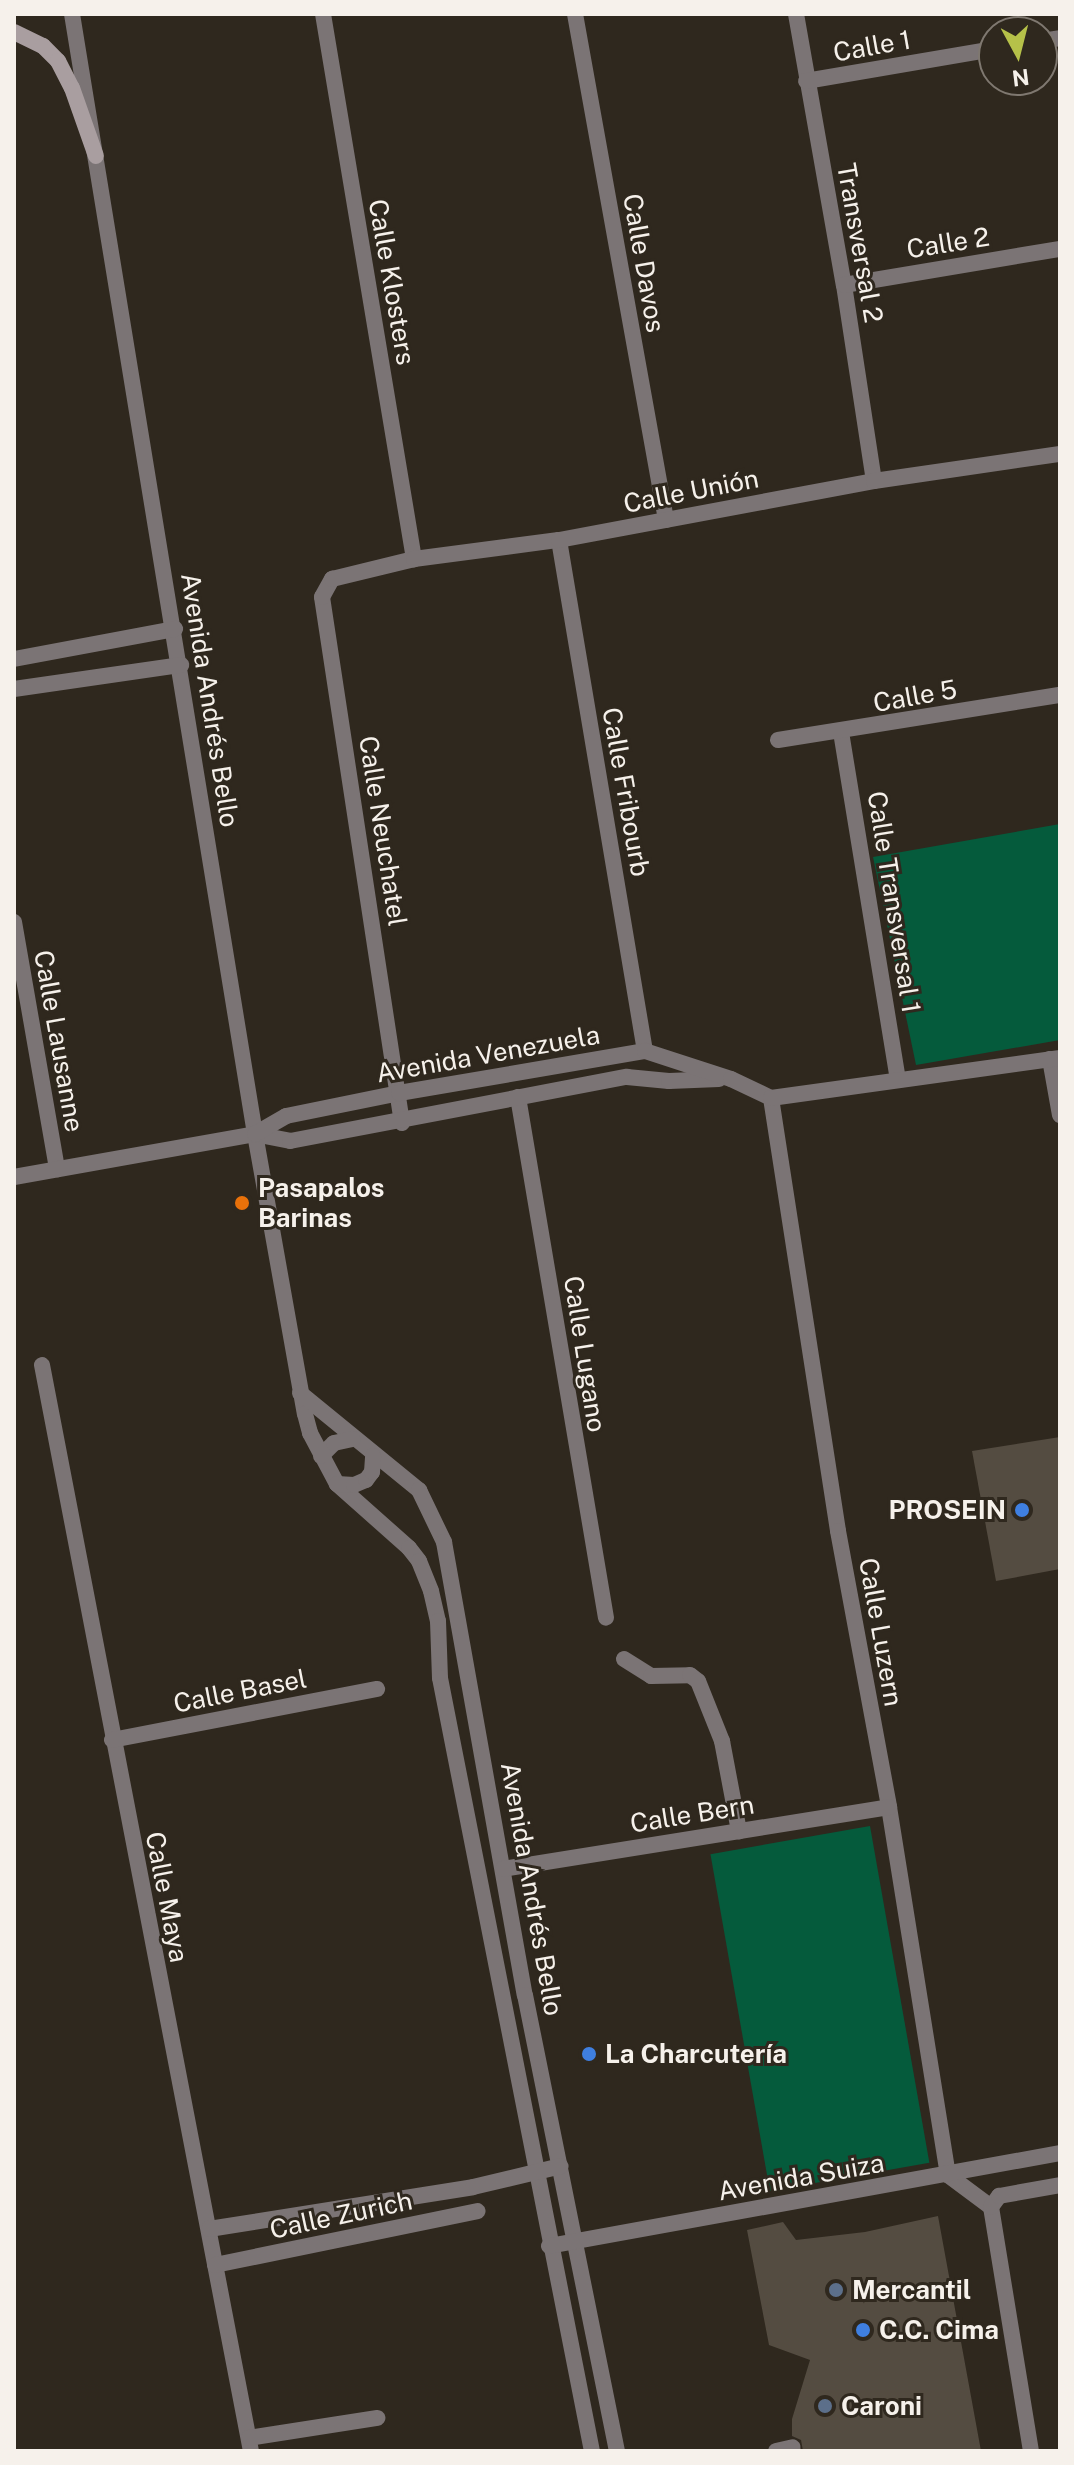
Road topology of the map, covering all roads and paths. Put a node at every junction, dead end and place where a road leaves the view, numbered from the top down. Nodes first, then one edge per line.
1 (72, 14) edge
2 (323, 14) edge
3 (575, 14) edge
4 (796, 14) edge
5 (14, 32) edge
6 (978, 52) edge
7 (806, 81) junction
8 (96, 156) junction
9 (1060, 249) edge
10 (844, 285) junction
11 (1060, 454) edge
12 (874, 481) junction
13 (666, 520) junction
14 (559, 540) junction
15 (414, 559) junction
16 (332, 579) joint
17 (175, 629) junction
18 (14, 659) edge
19 (181, 665) junction
20 (14, 689) edge
21 (1060, 695) edge
22 (841, 732) junction
23 (778, 740) dead end
24 (14, 922) edge
25 (645, 1051) junction
26 (1055, 1058) edge
27 (731, 1079) junction
28 (898, 1079) junction
29 (399, 1093) junction
30 (518, 1097) junction
31 (771, 1098) junction
32 (1060, 1115) edge
33 (402, 1123) junction
34 (255, 1134) junction
35 (57, 1169) junction
36 (14, 1177) edge
37 (42, 1365) dead end
38 (300, 1393) junction
39 (353, 1439) junction
40 (321, 1456) junction
41 (373, 1456) junction
42 (337, 1484) junction
43 (606, 1618) dead end
44 (624, 1659) dead end
45 (377, 1689) dead end
46 (112, 1740) junction
47 (889, 1807) junction
48 (739, 1831) junction
49 (503, 1869) junction
50 (1060, 2153) edge
51 (561, 2166) junction
52 (536, 2173) junction
53 (948, 2175) junction
54 (1060, 2185) edge
55 (991, 2207) junction
56 (478, 2211) dead end
57 (209, 2229) junction
58 (575, 2241) junction
59 (549, 2246) junction
60 (215, 2265) junction
61 (377, 2418) dead end
62 (250, 2444) edge
63 (793, 2447) dead end
64 (592, 2451) edge
65 (617, 2451) edge
66 (776, 2451) edge
67 (1031, 2451) edge

1 - 8 street, Avenida Andrés Bello
2 - 15 street, Calle Klosters
3 - 13 street, Calle Davos
4 - 7 street, Transversal 2
5 - 8 street
6 - 7 street, Calle 1
7 - 10 street, Transversal 2
8 - 17 street, Avenida Andrés Bello
9 - 10 street, Calle 2
10 - 12 street, Transversal 2
11 - 12 street, Calle Unión
12 - 13 street, Calle Unión
13 - 14 street, Calle Unión
14 - 15 street, Calle Unión
14 - 25 street, Calle Fribourb
15 - 16 street, Calle Unión
16 - 29 street, Calle Neuchatel
17 - 18 street
17 - 19 street, Avenida Andrés Bello
19 - 20 street
19 - 34 street, Avenida Andrés Bello
21 - 22 street, Calle 5
22 - 23 street, Calle 5
22 - 28 street, Calle Transversal 1
24 - 35 street, Calle Lausanne
25 - 27 street, Avenida Venezuela
25 - 29 street, Avenida Venezuela
26 - 28 street
26 - 32 street
27 - 30 street, Avenida Venezuela
27 - 31 street, Avenida Venezuela
28 - 31 street
29 - 33 street, Calle Neuchatel
29 - 34 street, Avenida Venezuela
30 - 33 street, Avenida Venezuela
30 - 43 street, Calle Lugano
31 - 47 street, Calle Luzern
33 - 34 street, Avenida Venezuela
34 - 35 street, Avenida Venezuela
34 - 38 street, Avenida Andrés Bello
35 - 36 street, Avenida Venezuela
37 - 46 street, Calle Maya
38 - 39 street, Avenida Andrés Bello
38 - 40 street, Avenida Andrés Bello
39 - 40 street
39 - 41 street, Avenida Andrés Bello
40 - 42 street, Avenida Andrés Bello
41 - 42 street
41 - 49 street, Avenida Andrés Bello
42 - 52 street, Avenida Andrés Bello
44 - 48 street
45 - 46 street, Calle Basel
46 - 57 street, Calle Maya
47 - 48 street, Calle Bern
47 - 53 street, Calle Luzern
48 - 49 street, Calle Bern
49 - 51 street, Avenida Andrés Bello
50 - 53 street, Avenida Suiza
51 - 52 street, Calle Zurich
51 - 58 street, Avenida Andrés Bello
52 - 57 street, Calle Zurich
52 - 59 street, Avenida Andrés Bello
53 - 55 street
53 - 58 street, Avenida Suiza
54 - 55 street
55 - 67 street
56 - 60 street, Calle Zurich
57 - 60 street, Calle Maya
58 - 59 street, Avenida Suiza
58 - 65 street, Avenida Andrés Bello
59 - 64 street, Avenida Andrés Bello
60 - 62 street, Calle Maya
61 - 62 street, Calle Maya
63 - 66 street

